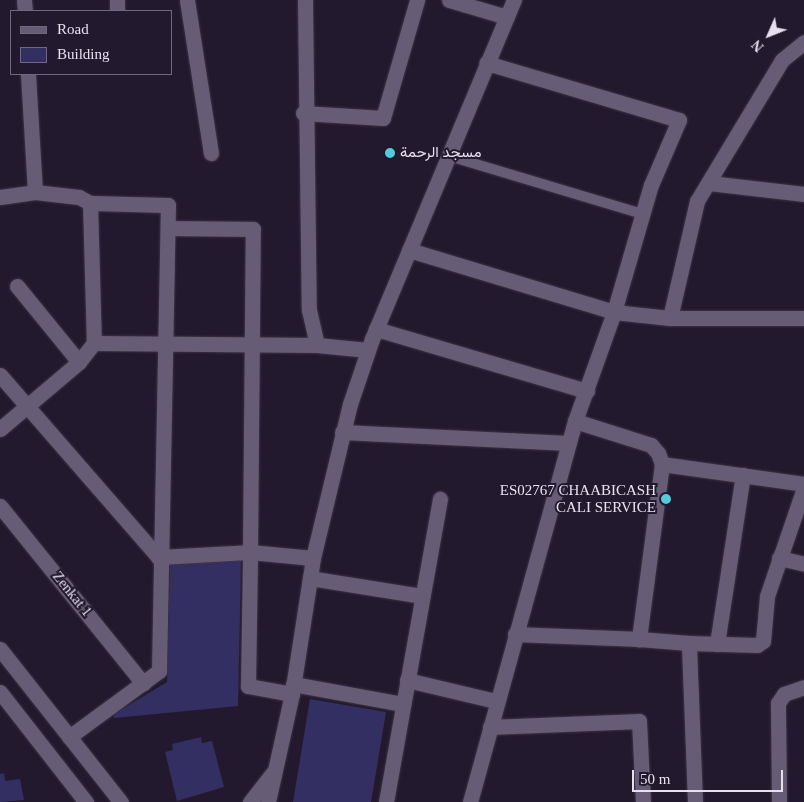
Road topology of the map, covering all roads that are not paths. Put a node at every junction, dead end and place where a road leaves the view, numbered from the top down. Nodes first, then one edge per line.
1 (187, 0) edge
2 (305, 0) edge
3 (417, 0) edge
4 (449, 0) edge
5 (514, 0) edge
6 (507, 17) junction
7 (804, 42) edge
8 (486, 63) junction
9 (28, 75) edge
10 (303, 113) junction
11 (212, 153) dead end
12 (449, 156) junction
13 (709, 183) junction
14 (35, 192) junction
15 (804, 194) edge
16 (0, 197) edge
17 (90, 203) junction
18 (642, 214) junction
19 (171, 228) junction
20 (409, 250) junction
21 (17, 286) dead end
22 (614, 312) junction
23 (670, 318) junction
24 (804, 318) edge
25 (376, 329) junction
26 (94, 343) junction
27 (166, 344) junction
28 (255, 344) junction
29 (317, 345) junction
30 (368, 350) junction
31 (79, 362) junction
32 (0, 376) edge
33 (587, 391) junction
34 (25, 409) junction
35 (575, 421) junction
36 (0, 428) edge
37 (342, 432) junction
38 (569, 444) junction
39 (662, 464) junction
40 (743, 475) junction
41 (804, 484) edge
42 (804, 488) edge
43 (440, 498) dead end
44 (0, 506) edge
45 (250, 552) junction
46 (158, 557) junction
47 (313, 558) junction
48 (779, 558) junction
49 (804, 564) edge
50 (310, 578) junction
51 (422, 596) junction
52 (515, 634) junction
53 (639, 639) junction
54 (689, 643) junction
55 (717, 644) junction
56 (0, 649) edge
57 (408, 680) junction
58 (144, 683) junction
59 (804, 687) edge
60 (292, 689) junction
61 (0, 692) edge
62 (496, 701) junction
63 (403, 704) junction
64 (490, 727) junction
65 (69, 737) junction
66 (277, 767) junction
67 (269, 801) edge
68 (86, 802) edge
69 (121, 802) edge
70 (250, 802) edge
71 (386, 802) edge
72 (470, 802) edge
73 (643, 802) edge
74 (695, 802) edge
75 (778, 802) edge

1 - 11 street
2 - 10 street
3 - 10 street
4 - 6 street
5 - 6 street
6 - 8 street
7 - 13 street
8 - 12 street
8 - 18 street
9 - 14 street
10 - 29 street
12 - 18 lane
12 - 20 street
13 - 15 street
13 - 23 street
14 - 16 street
14 - 17 street
17 - 19 street
17 - 26 street
18 - 22 street
19 - 27 street
19 - 28 street
20 - 22 street
20 - 25 street
21 - 31 street
22 - 23 street
22 - 33 street
23 - 24 street
25 - 30 street
25 - 33 street
26 - 27 street
26 - 31 street
27 - 28 street
27 - 46 street
28 - 29 street
28 - 45 street
29 - 30 street
30 - 37 street
31 - 34 street
32 - 34 street
33 - 35 street
34 - 36 street
34 - 46 street
35 - 38 street
35 - 39 street
37 - 38 street
37 - 47 street
38 - 52 street
39 - 40 street
39 - 53 street
40 - 41 street
40 - 55 street
42 - 48 street
43 - 51 street
44 - 58 street, Zenkat 1
45 - 46 street
45 - 47 street
45 - 60 street
46 - 58 street
47 - 50 street
48 - 49 street
48 - 55 street
50 - 51 street
50 - 60 street
51 - 57 street
52 - 53 street
52 - 62 street
53 - 54 street
54 - 55 street
54 - 74 street
56 - 65 street
57 - 62 street
57 - 63 street
58 - 65 street
59 - 75 street
60 - 63 street
60 - 66 street
61 - 68 street
62 - 64 street
63 - 71 street
64 - 72 street
64 - 73 street
65 - 69 street
66 - 67 street
66 - 70 street

